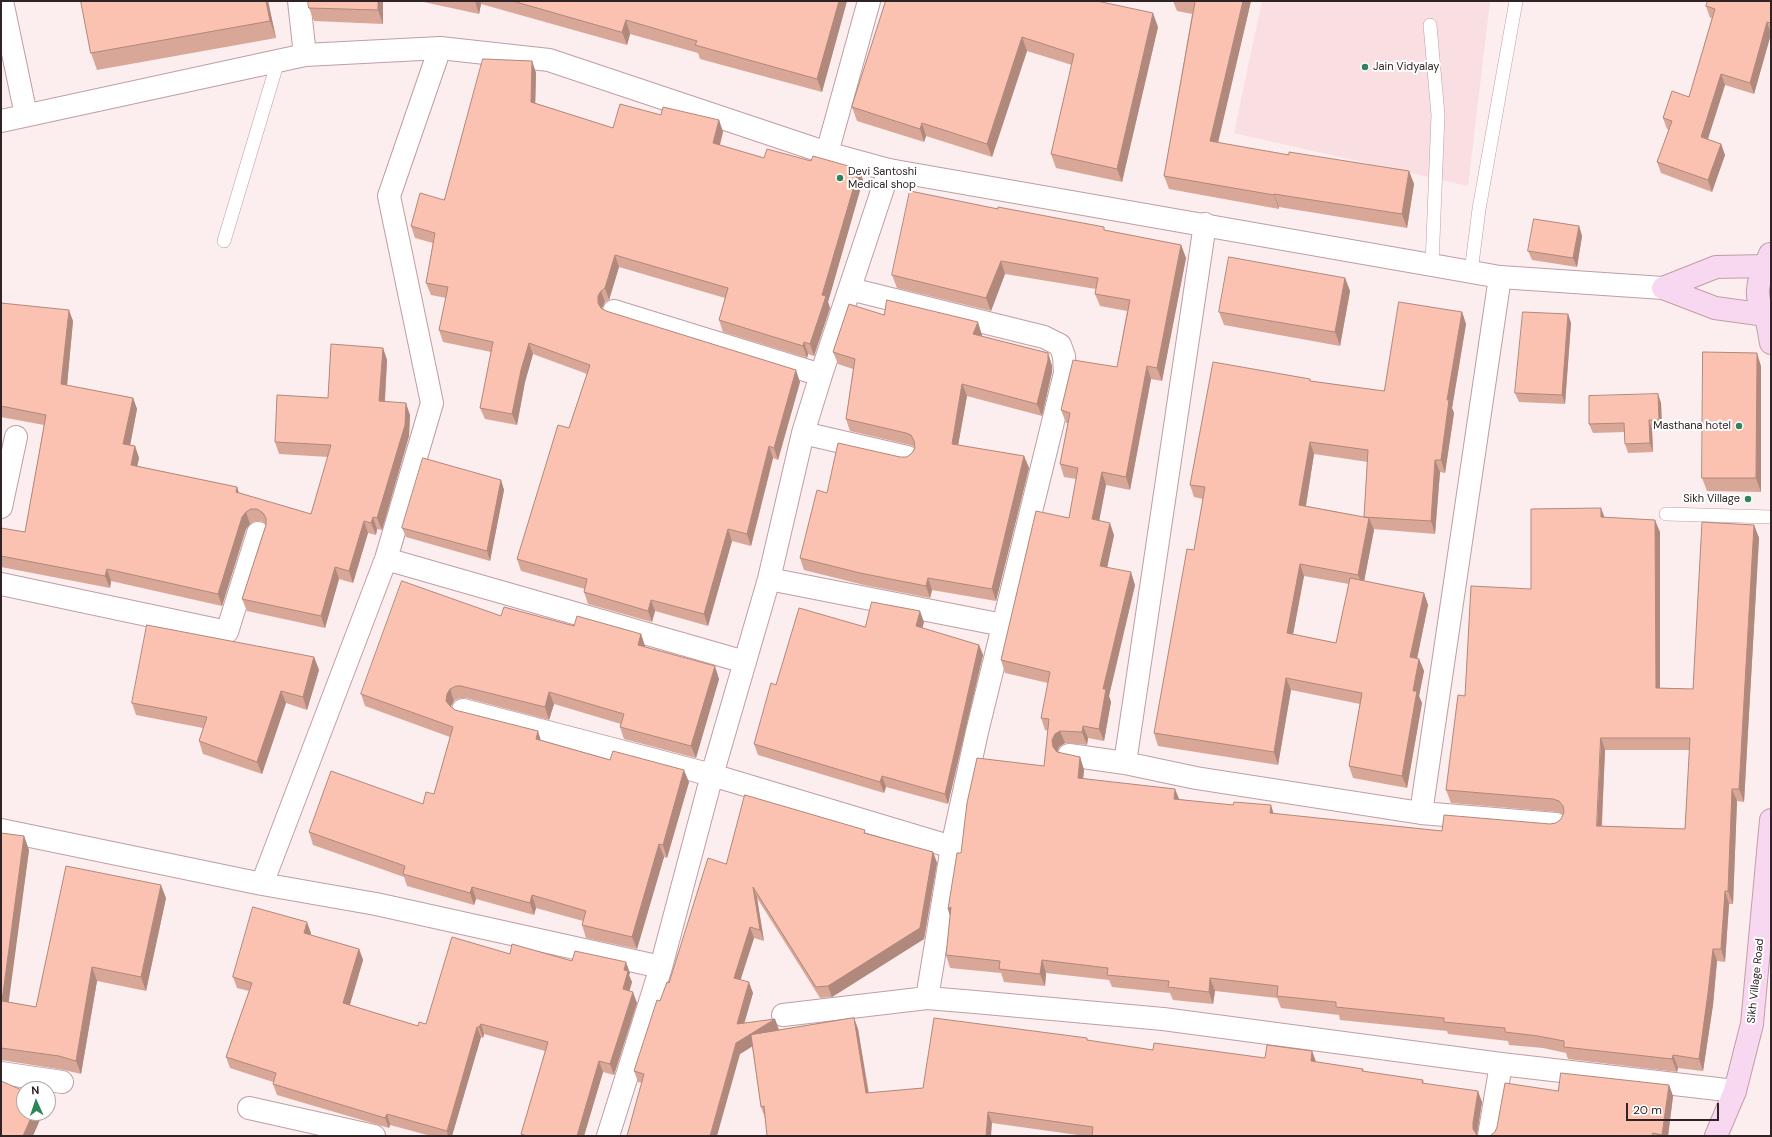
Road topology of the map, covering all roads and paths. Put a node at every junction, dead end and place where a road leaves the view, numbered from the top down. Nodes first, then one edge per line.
1 (2, 1) edge
2 (299, 1) edge
3 (869, 1) edge
4 (1516, 1) edge
5 (1430, 25) dead end
6 (440, 48) junction
7 (305, 55) junction
8 (278, 61) junction
9 (26, 114) junction
10 (1, 120) edge
11 (827, 153) junction
12 (889, 170) junction
13 (1206, 224) junction
14 (224, 241) dead end
15 (1769, 258) edge
16 (1432, 265) junction
17 (1471, 272) junction
18 (1500, 277) junction
19 (1663, 288) junction
20 (850, 289) junction
21 (614, 310) dead end
22 (1768, 317) edge
23 (1771, 343) edge
24 (820, 375) junction
25 (803, 433) junction
26 (16, 438) dead end
27 (907, 457) edge
28 (1, 507) edge
29 (1666, 514) dead end
30 (1771, 517) edge
31 (258, 533) dead end
32 (386, 559) junction
33 (769, 579) junction
34 (1, 584) edge
35 (1003, 625) junction
36 (745, 662) junction
37 (463, 710) edge
38 (1069, 755) edge
39 (1125, 763) junction
40 (712, 775) junction
41 (1421, 813) junction
42 (1771, 820) edge
43 (1556, 824) edge
44 (1, 830) edge
45 (952, 847) junction
46 (262, 884) junction
47 (661, 967) junction
48 (927, 998) junction
49 (783, 1015) dead end
50 (1501, 1064) junction
51 (1, 1073) edge
52 (62, 1082) dead end
53 (1735, 1091) junction
54 (250, 1108) dead end
55 (335, 1132) edge
56 (374, 1136) edge
57 (608, 1136) edge
58 (1490, 1136) edge
59 (1716, 1136) edge

1 - 9 street
2 - 7 street
3 - 11 street
4 - 17 lane
5 - 16 lane
6 - 7 street
6 - 11 street
6 - 32 street
7 - 8 street
8 - 9 street
8 - 14 lane
9 - 10 street
11 - 12 street
12 - 13 street
12 - 20 street
13 - 16 street
13 - 39 street
15 - 19 main road
15 - 22 main road
16 - 17 street
17 - 18 street
18 - 19 street
18 - 41 street
19 - 22 main road
20 - 24 street
20 - 35 street
21 - 24 street
22 - 23 main road
24 - 25 street
25 - 27 street
25 - 33 street
26 - 28 street
29 - 30 lane
31 - 34 street
32 - 36 street
32 - 46 street
33 - 35 street
33 - 36 street
35 - 45 street
36 - 40 street
37 - 40 street
38 - 39 street
39 - 41 street
40 - 45 street
40 - 47 street
41 - 43 street
42 - 53 main road, Sikh Village Road
44 - 46 street
45 - 48 street
46 - 47 street
47 - 57 street
48 - 49 street
48 - 50 street
50 - 53 street
50 - 58 street
51 - 52 street
53 - 59 main road, Sikh Village Road
54 - 55 street
55 - 56 street

